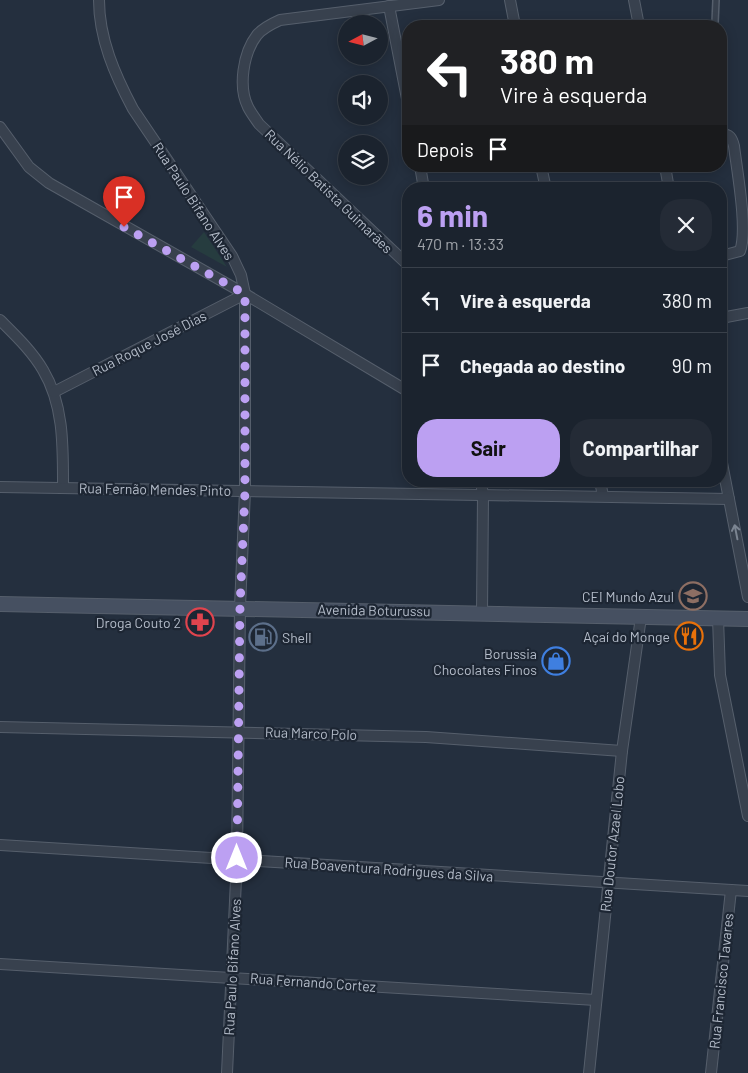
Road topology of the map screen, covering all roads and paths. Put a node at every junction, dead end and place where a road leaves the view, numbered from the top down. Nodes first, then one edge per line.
1 (99, 0) edge
2 (439, 0) edge
3 (510, 0) edge
4 (634, 0) edge
5 (716, 0) edge
6 (388, 6) junction
7 (514, 20) edge
8 (638, 20) edge
9 (715, 20) edge
10 (402, 75) edge
11 (0, 127) edge
12 (727, 134) edge
13 (746, 224) edge
14 (727, 254) edge
15 (402, 259) edge
16 (245, 294) junction
17 (748, 313) edge
18 (727, 317) edge
19 (0, 320) edge
20 (402, 388) edge
21 (54, 392) junction
22 (0, 487) edge
23 (63, 487) junction
24 (482, 487) edge
25 (601, 487) edge
26 (727, 487) edge
27 (245, 491) junction
28 (483, 494) junction
29 (603, 496) junction
30 (729, 499) junction
31 (748, 598) edge
32 (2, 602) edge
33 (240, 607) junction
34 (482, 613) junction
35 (641, 616) junction
36 (718, 618) junction
37 (748, 618) edge
38 (0, 727) edge
39 (238, 731) junction
40 (622, 751) junction
41 (743, 768) edge
42 (748, 816) edge
43 (0, 845) edge
44 (237, 858) junction
45 (608, 883) junction
46 (731, 890) junction
47 (748, 891) edge
48 (0, 964) edge
49 (232, 977) junction
50 (596, 1000) junction
51 (227, 1073) edge
52 (589, 1073) edge
53 (711, 1073) edge

1 - 16 street, Rua Paulo Bifano Alves
2 - 6 street, Rua Nélio Batista Guimarães
3 - 7 street
4 - 8 street
5 - 9 lane
6 - 10 street
6 - 15 street, Rua Nélio Batista Guimarães
11 - 16 street
12 - 13 street
13 - 14 street
16 - 20 street
16 - 21 street, Rua Roque José Dias
16 - 27 street, Rua Paulo Bifano Alves
17 - 18 street
19 - 21 street
21 - 23 street
22 - 23 street, Rua Fernão Mendes Pinto
23 - 27 street, Rua Fernão Mendes Pinto
24 - 28 street
25 - 29 street
26 - 30 street
27 - 28 street, Rua Fernão Mendes Pinto
27 - 33 street, Rua Paulo Bifano Alves
28 - 29 street, Rua Fernão Mendes Pinto
28 - 34 street
29 - 30 street, Rua Fernão Mendes Pinto
31 -> 30 street
32 - 33 main road, Avenida Boturussu
33 - 34 main road, Avenida Boturussu
33 - 39 street, Rua Paulo Bifano Alves
34 - 35 main road, Avenida Boturussu
35 - 36 main road, Avenida Boturussu
35 - 40 street, Rua Doutor Azael Lobo
36 - 37 main road, Avenida Boturussu
36 - 41 street
38 - 39 street, Rua Marco Polo
39 - 40 street, Rua Marco Polo
39 - 44 street, Rua Paulo Bifano Alves
40 - 45 street, Rua Doutor Azael Lobo
41 - 42 street
43 - 44 street, Rua Boaventura Rodrigues da Silva
44 - 45 street, Rua Boaventura Rodrigues da Silva
44 - 49 street, Rua Paulo Bifano Alves
45 - 46 street, Rua Boaventura Rodrigues da Silva
45 - 50 street, Rua Doutor Azael Lobo
46 - 47 street, Rua Boaventura Rodrigues da Silva
46 - 53 street, Rua Francisco Tavares
48 - 49 street, Rua Fernando Cortez
49 - 50 street, Rua Fernando Cortez
49 - 51 street, Rua Paulo Bifano Alves
50 - 52 street, Rua Doutor Azael Lobo

